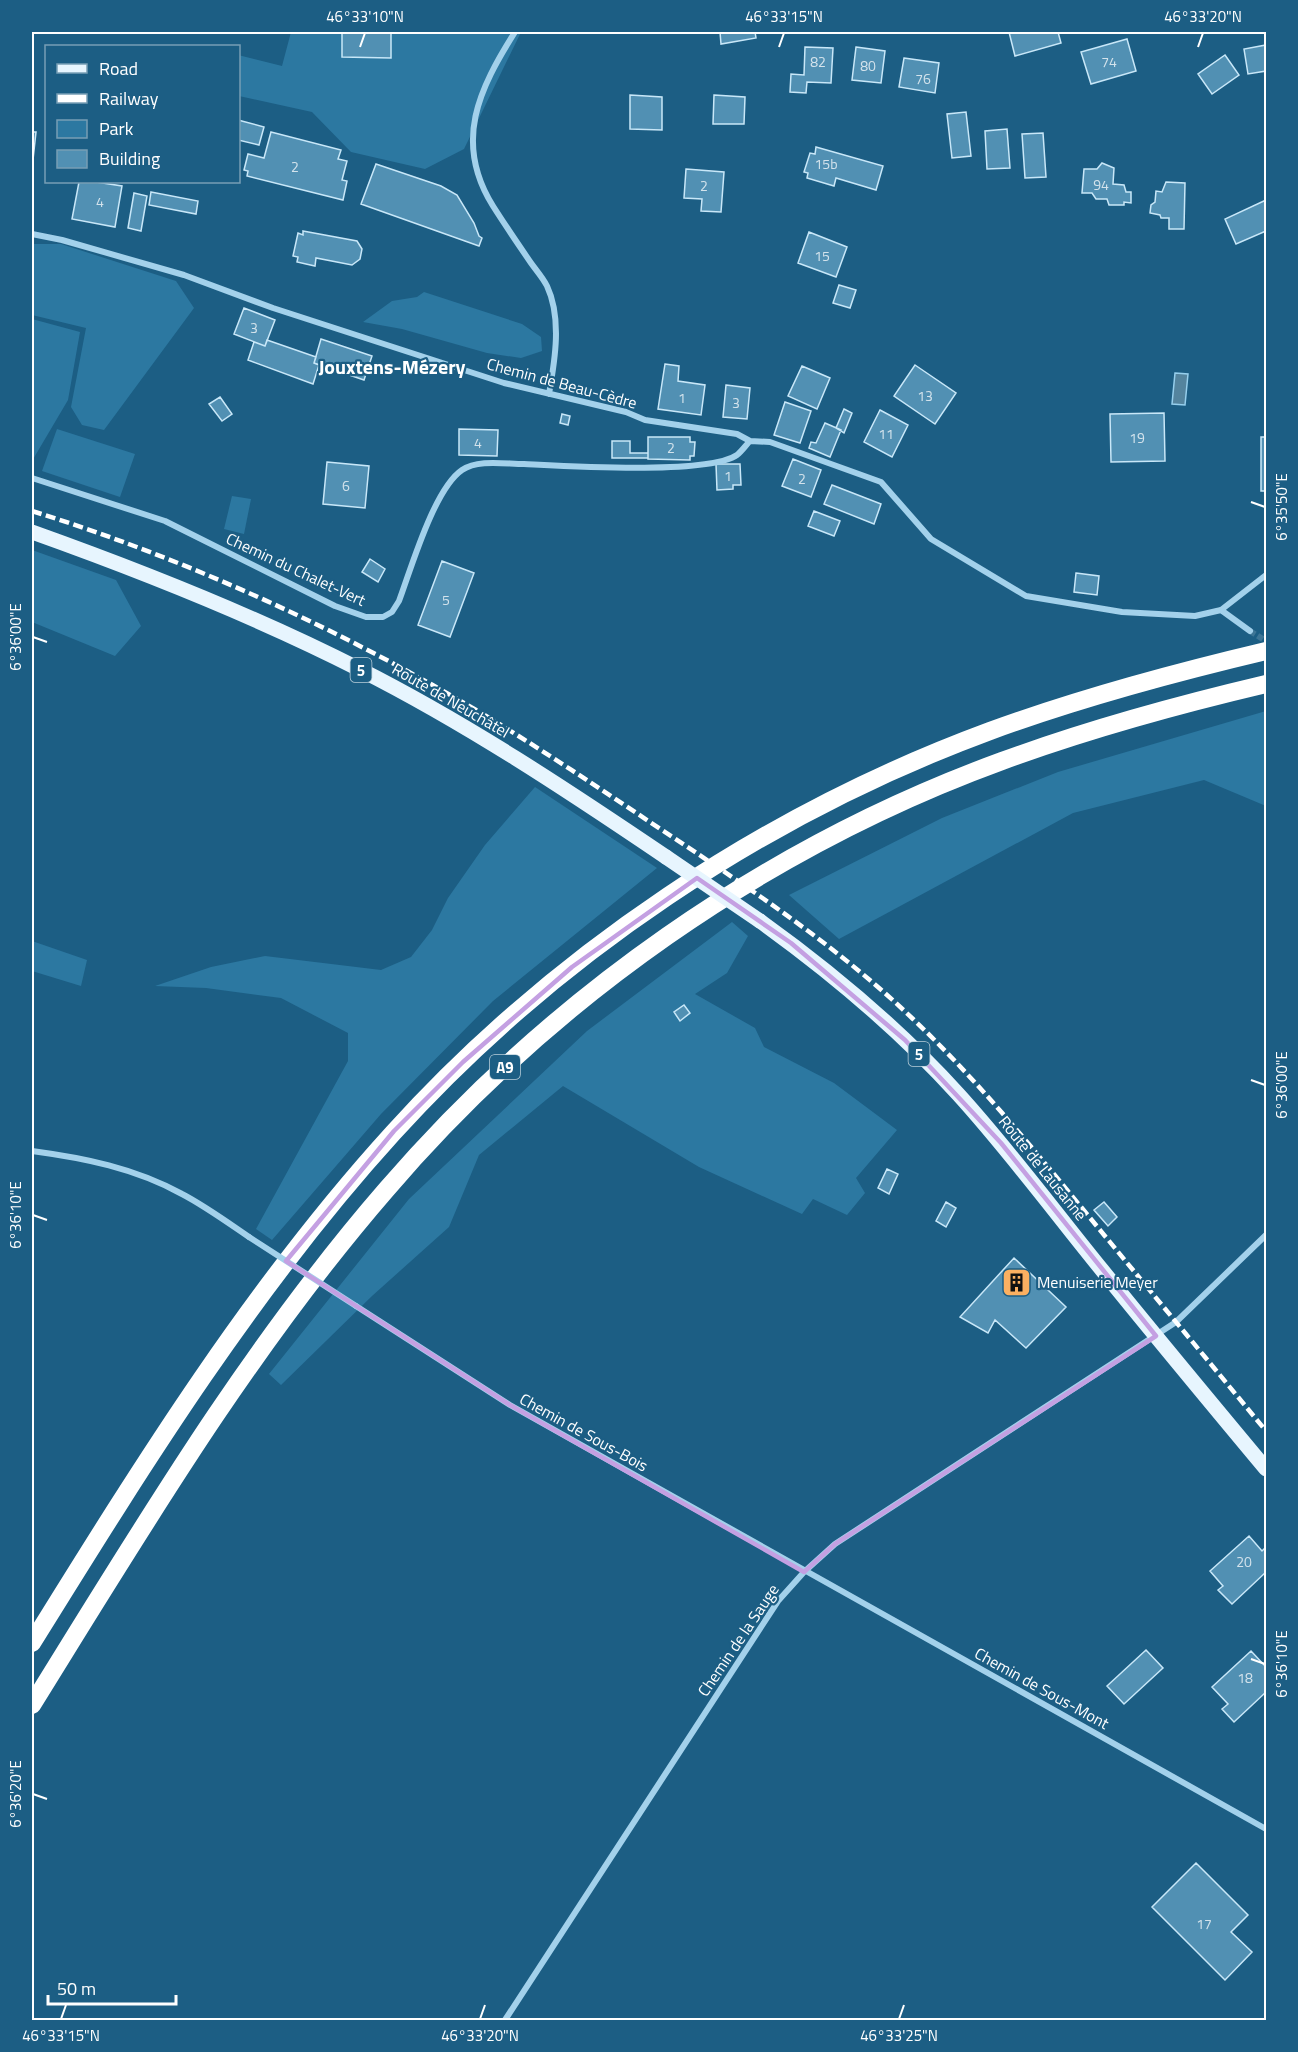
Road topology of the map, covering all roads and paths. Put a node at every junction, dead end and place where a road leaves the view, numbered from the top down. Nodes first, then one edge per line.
1 (515, 32) edge
2 (32, 234) edge
3 (549, 394) junction
4 (750, 441) junction
5 (32, 478) edge
6 (32, 532) edge
7 (1266, 575) edge
8 (1221, 610) junction
9 (1250, 631) tunnel mouth
10 (1266, 651) edge
11 (1266, 684) edge
12 (760, 921) joint
13 (32, 1151) edge
14 (1266, 1235) edge
15 (1155, 1336) junction
16 (1266, 1469) edge
17 (804, 1572) junction
18 (32, 1643) edge
19 (32, 1704) edge
20 (1266, 1829) edge
21 (505, 2020) edge

1 - 3 street
2 - 3 street, Chemin de Beau-Cèdre
3 - 4 street, Chemin de Beau-Cèdre
4 - 5 street, Chemin du Chalet-Vert
4 - 8 street, Chemin de Beau-Cèdre
6 - 12 main road, Route de Neuchâtel / 5, bridge
7 - 8 street
8 - 9 street
10 - 18 highway, A9
11 - 19 highway, A9
12 - 15 main road, Route de Lausanne / 5
13 - 17 street, Chemin de Sous-Bois, bridge
14 - 15 street, Chemin de la Sauge
15 - 16 main road, Route de Lausanne / 5
15 - 17 street, Chemin de la Sauge
17 - 20 street, Chemin de Sous-Mont
17 - 21 street, Chemin de la Sauge

